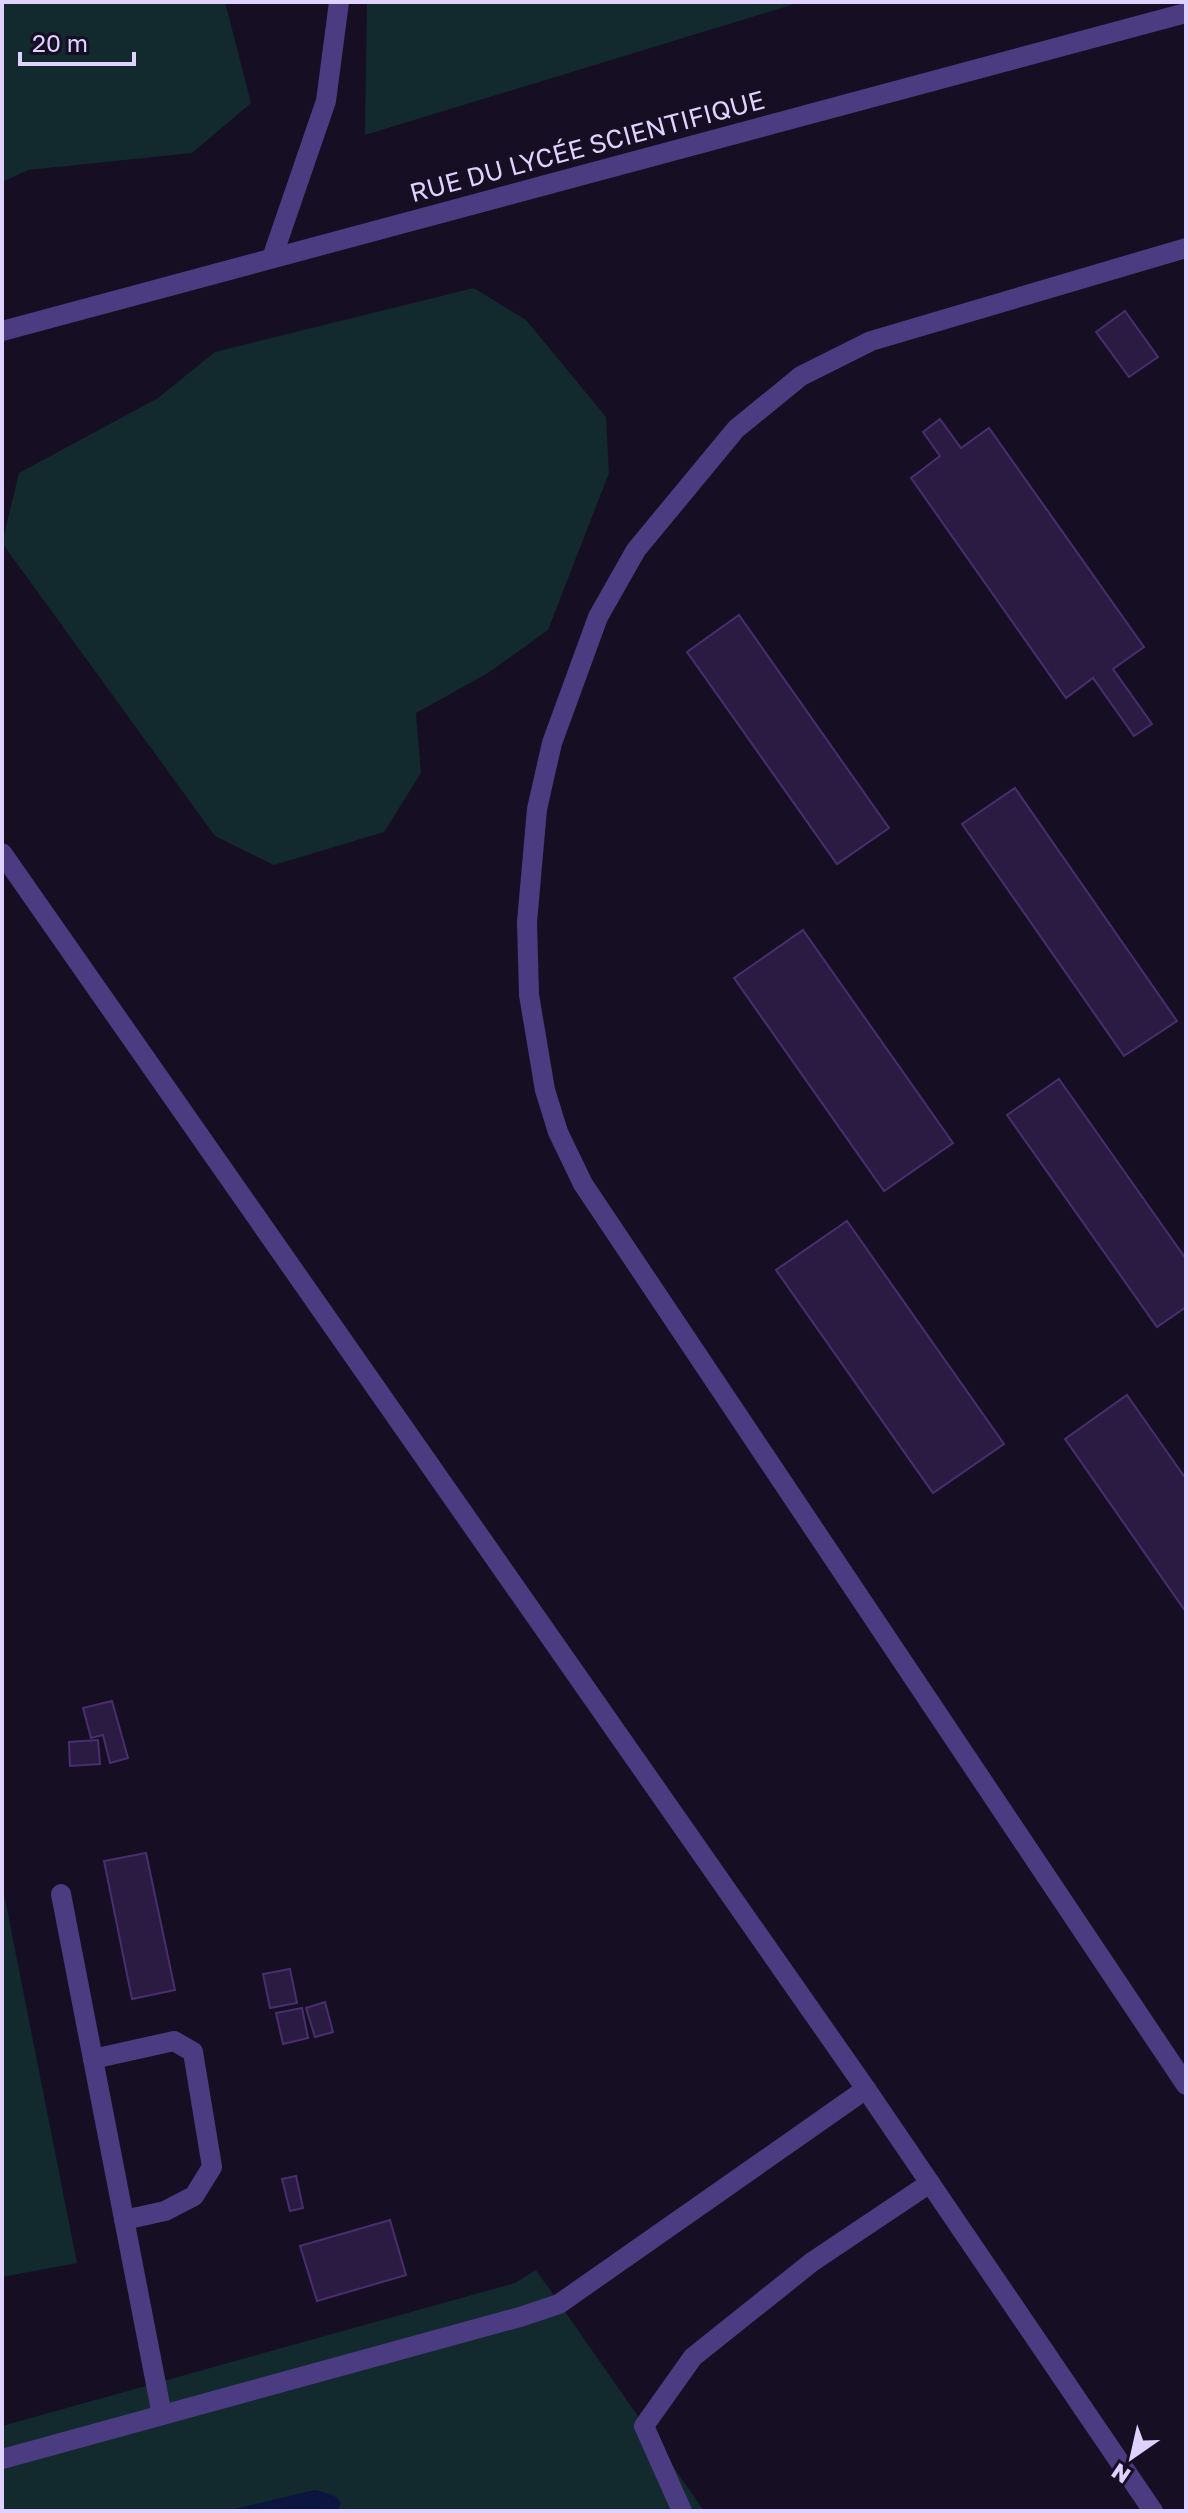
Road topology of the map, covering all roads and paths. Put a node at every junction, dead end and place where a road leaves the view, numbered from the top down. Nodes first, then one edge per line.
1 (339, 2) edge
2 (1186, 13) edge
3 (1186, 248) edge
4 (272, 258) junction
5 (2, 331) edge
6 (2, 853) edge
7 (61, 1894) dead end
8 (93, 2059) junction
9 (1186, 2085) edge
10 (866, 2089) junction
11 (930, 2183) junction
12 (124, 2220) junction
13 (162, 2415) junction
14 (2, 2459) edge
15 (682, 2511) edge
16 (1153, 2511) edge

1 - 4 street
2 - 4 street, RUE DU LYCÉE SCIENTIFIQUE
3 - 9 street
4 - 5 street, RUE DU LYCÉE SCIENTIFIQUE
6 - 10 street
7 - 8 street
8 - 12 street
8 - 12 street
10 - 11 street
10 - 13 street
11 - 15 street
11 - 16 street
12 - 13 street
13 - 14 street

